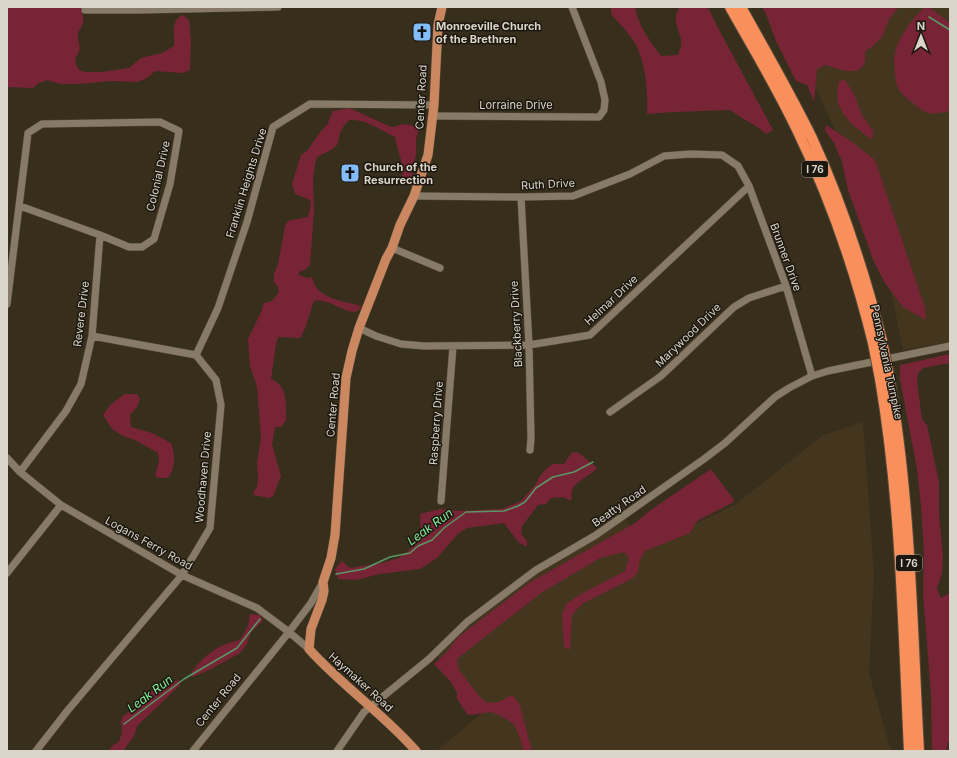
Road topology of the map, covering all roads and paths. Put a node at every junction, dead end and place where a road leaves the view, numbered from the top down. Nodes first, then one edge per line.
1 (278, 7) edge
2 (442, 7) edge
3 (572, 7) edge
4 (730, 7) edge
5 (741, 7) edge
6 (140, 9) edge
7 (85, 10) dead end
8 (434, 104) junction
9 (433, 116) junction
10 (722, 155) joint
11 (749, 186) junction
12 (414, 196) junction
13 (521, 197) junction
14 (20, 206) junction
15 (100, 235) junction
16 (392, 248) junction
17 (440, 268) dead end
18 (786, 286) junction
19 (7, 304) edge
20 (359, 328) junction
21 (92, 336) junction
22 (877, 342) junction
23 (528, 345) junction
24 (453, 346) junction
25 (950, 346) edge
26 (196, 354) junction
27 (812, 376) junction
28 (885, 378) junction
29 (610, 412) dead end
30 (530, 450) dead end
31 (7, 458) edge
32 (20, 472) junction
33 (441, 501) dead end
34 (61, 505) junction
35 (7, 574) edge
36 (182, 575) junction
37 (323, 582) junction
38 (289, 632) junction
39 (309, 650) junction
40 (371, 706) junction
41 (36, 751) edge
42 (193, 751) edge
43 (337, 751) edge
44 (416, 751) edge
45 (909, 751) edge
46 (919, 751) edge

1 - 6 street
2 - 8 main road, Center Road
3 - 9 street, Lorraine Drive
4 - 22 highway, Pennsylvania Turnpike / I 76
5 - 22 highway, Pennsylvania Turnpike / I 76
6 - 7 street
8 - 9 main road, Center Road
8 - 26 street, Franklin Heights Drive
9 - 12 main road, Center Road
10 - 11 street, Brunner Drive
10 - 13 street, Ruth Drive
11 - 18 street, Brunner Drive
11 - 23 street, Helmar Drive
12 - 13 street, Ruth Drive
12 - 16 main road, Center Road
13 - 23 street, Blackberry Drive
14 - 15 street, Colonial Drive
14 - 15 street, Colonial Drive
14 - 19 street, Colonial Drive
15 - 21 street, Revere Drive
16 - 17 street
16 - 20 main road, Center Road
18 - 27 street, Brunner Drive
18 - 29 street, Marywood Drive
20 - 24 street, Helmar Drive
20 - 37 main road, Center Road
21 - 26 street
21 - 32 street, Revere Drive
22 - 28 highway, Pennsylvania Turnpike / I 76, bridge
23 - 24 street, Helmar Drive
23 - 30 street, Blackberry Drive
24 - 33 street, Raspberry Drive
25 - 27 street, Beatty Road
26 - 36 street, Woodhaven Drive
27 - 40 street, Beatty Road
28 - 45 highway, Pennsylvania Turnpike / I 76
28 - 46 highway, Pennsylvania Turnpike / I 76
31 - 32 street, Logans Ferry Road
32 - 34 street, Logans Ferry Road
34 - 35 street
34 - 36 street, Logans Ferry Road
36 - 38 street, Logans Ferry Road
36 - 41 street, Woodhaven Drive
37 - 38 street, Center Road
37 - 39 main road
38 - 39 street, Haymaker Road
38 - 42 street, Center Road
39 - 40 main road, Haymaker Road
40 - 43 street, Beatty Road
40 - 44 main road, Haymaker Road

